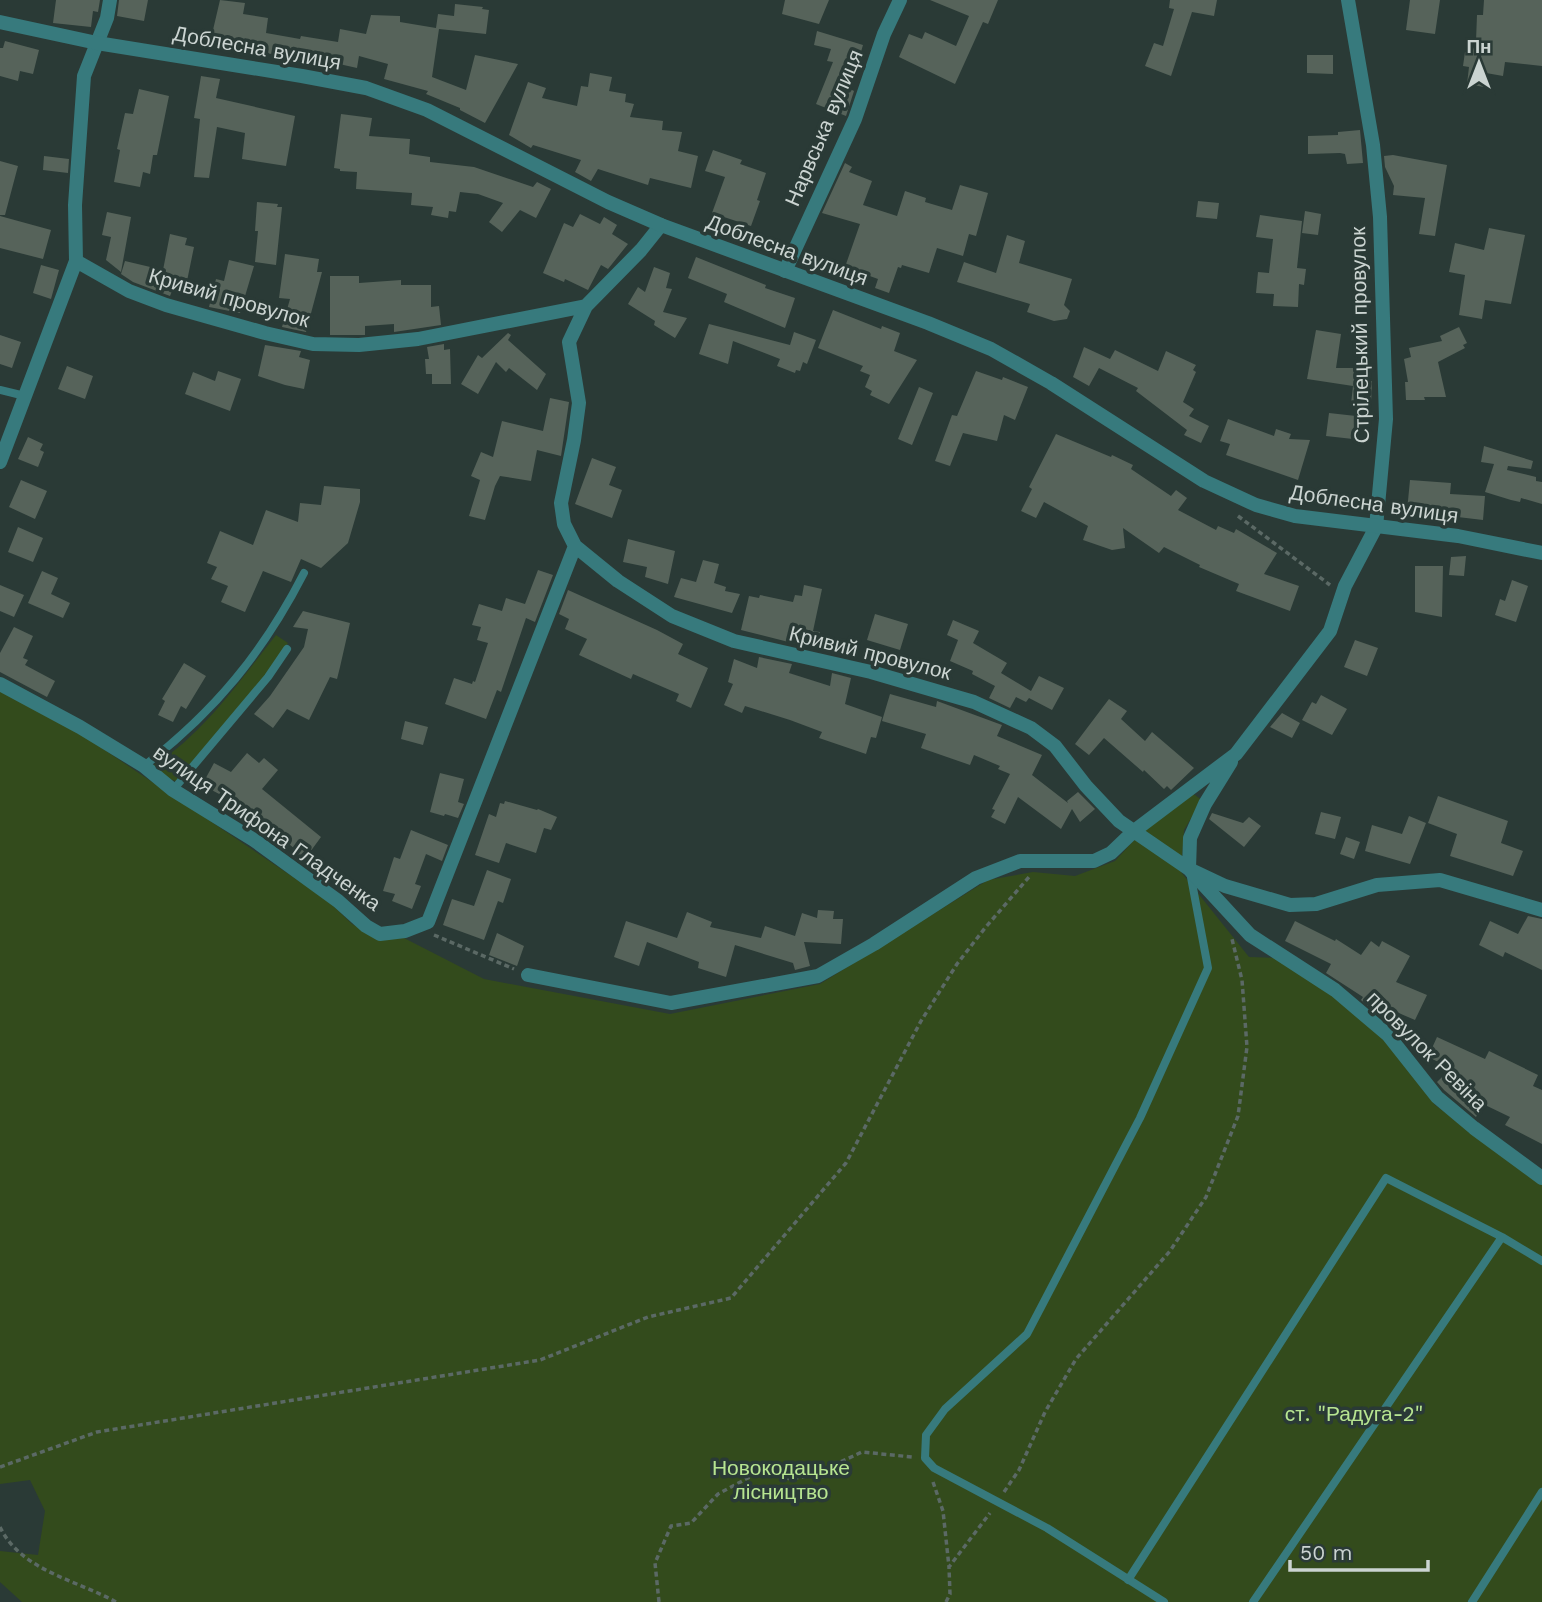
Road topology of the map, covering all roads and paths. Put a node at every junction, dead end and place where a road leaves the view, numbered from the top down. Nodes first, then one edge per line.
1 (110, 0) edge
2 (900, 0) edge
3 (1348, 0) edge
4 (0, 22) edge
5 (97, 43) junction
6 (661, 225) junction
7 (76, 261) junction
8 (785, 271) junction
9 (586, 306) junction
10 (0, 390) edge
11 (25, 396) junction
12 (0, 462) edge
13 (1232, 513) dead end
14 (1376, 527) junction
15 (575, 546) junction
16 (1542, 553) edge
17 (304, 573) dead end
18 (1342, 596) junction
19 (287, 649) dead end
20 (0, 684) edge
21 (1236, 754) junction
22 (144, 766) junction
23 (173, 790) junction
24 (1134, 831) junction
25 (1189, 869) junction
26 (1033, 872) dead end
27 (1223, 906) junction
28 (1542, 909) edge
29 (428, 922) junction
30 (528, 975) joint
31 (1542, 1178) edge
32 (1502, 1237) junction
33 (1542, 1261) edge
34 (925, 1458) junction
35 (0, 1466) edge
36 (1542, 1492) edge
37 (997, 1503) junction
38 (0, 1527) edge
39 (949, 1567) junction
40 (1128, 1580) junction
41 (116, 1602) edge
42 (659, 1602) edge
43 (946, 1602) edge
44 (1164, 1602) edge
45 (1253, 1602) edge
46 (1472, 1602) edge

1 - 5 street
2 - 8 street, Нарвська вулиця
3 - 14 street, Стрілецький провулок
4 - 5 street, Доблесна вулиця
5 - 6 street, Доблесна вулиця
5 - 7 street
6 - 8 street, Доблесна вулиця
6 - 9 street, Кривий провулок
7 - 9 street, Кривий провулок
7 - 11 street
8 - 14 street, Доблесна вулиця
9 - 15 street, Кривий провулок
10 - 11 lane
11 - 12 street
13 - 18 path
14 - 16 street, Доблесна вулиця
14 - 18 street, Стрілецький провулок
15 - 24 street, Кривий провулок
15 - 29 street
17 - 22 lane
18 - 21 street, Стрілецький провулок
19 - 23 lane
20 - 22 street, вулиця Трифона Гладченка
21 - 24 street, Стрілецький провулок
21 - 25 street
22 - 23 street, вулиця Трифона Гладченка
23 - 29 street, вулиця Трифона Гладченка
24 - 25 street, провулок Ревіна
24 - 30 street
25 - 27 street, провулок Ревіна
25 - 28 street, провулок Ревіна
25 - 34 lane
26 - 35 path
27 - 31 street, провулок Ревіна
27 - 37 path
29 - 30 path
32 - 33 lane
32 - 40 lane
32 - 45 lane
34 - 37 lane
34 - 39 path
34 - 42 path
36 - 46 lane
37 - 39 path
37 - 40 lane
38 - 41 path
39 - 43 path
40 - 44 lane

